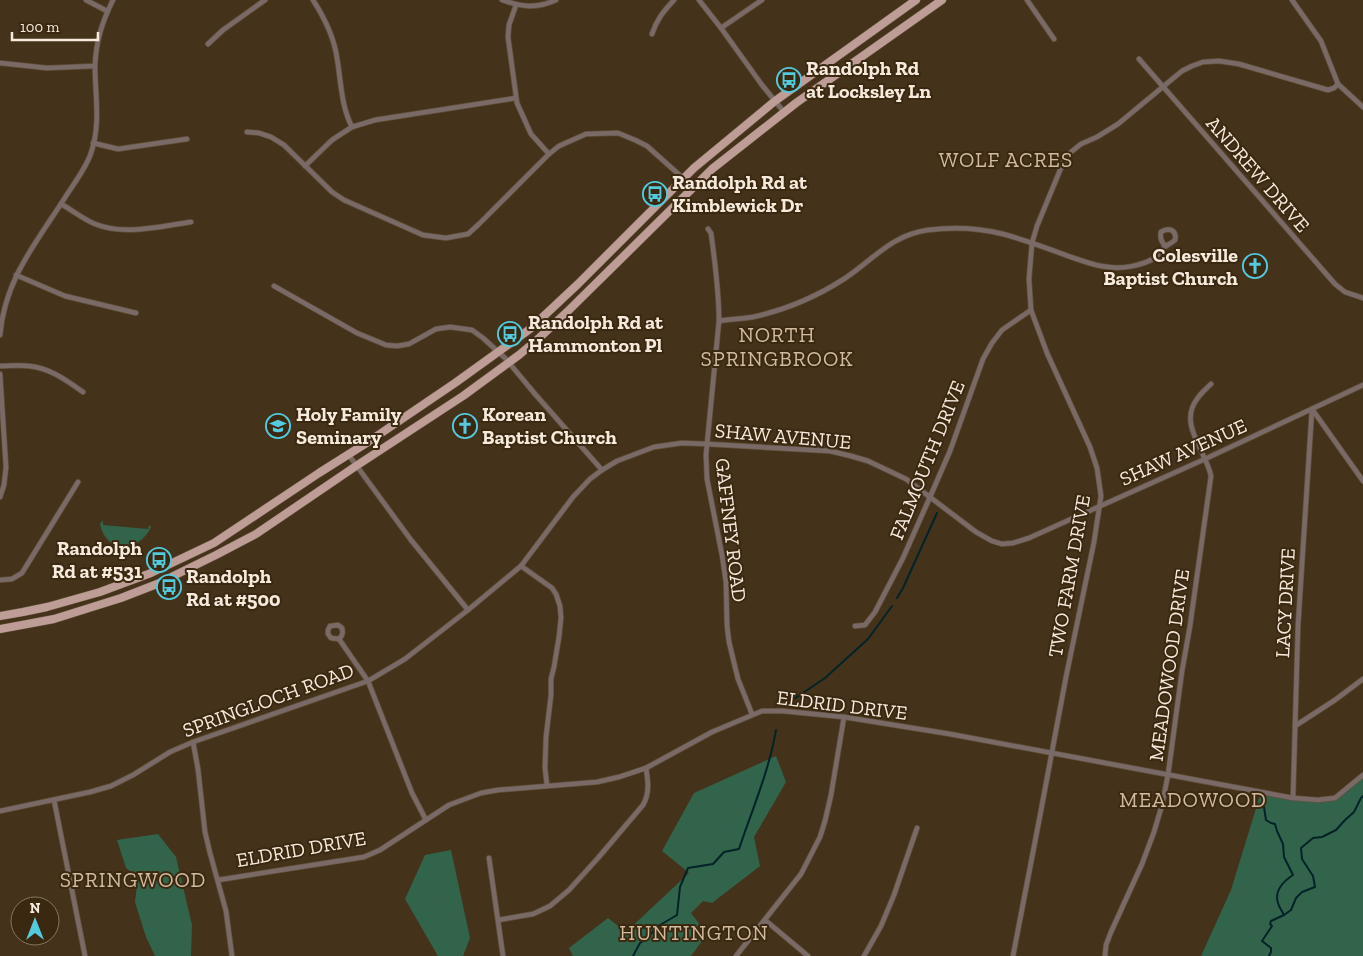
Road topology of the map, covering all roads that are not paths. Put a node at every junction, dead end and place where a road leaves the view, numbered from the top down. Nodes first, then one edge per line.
1 (86, 0) edge
2 (113, 0) edge
3 (265, 0) edge
4 (312, 0) edge
5 (502, 0) edge
6 (556, 0) edge
7 (674, 0) edge
8 (699, 0) edge
9 (762, 0) edge
10 (916, 0) edge
11 (942, 0) edge
12 (1027, 0) edge
13 (1292, 0) edge
14 (516, 5) junction
15 (107, 11) junction
16 (722, 28) junction
17 (652, 34) dead end
18 (1054, 39) dead end
19 (208, 44) dead end
20 (1139, 59) dead end
21 (0, 63) edge
22 (96, 66) junction
23 (1338, 84) junction
24 (1163, 87) junction
25 (516, 98) junction
26 (775, 101) junction
27 (1363, 107) edge
28 (784, 112) junction
29 (352, 127) junction
30 (247, 132) dead end
31 (187, 140) dead end
32 (93, 143) junction
33 (549, 154) junction
34 (305, 166) junction
35 (684, 179) junction
36 (61, 204) junction
37 (192, 222) dead end
38 (708, 229) dead end
39 (1032, 244) junction
40 (1165, 246) dead end
41 (16, 275) junction
42 (274, 286) dead end
43 (1363, 298) edge
44 (1031, 310) junction
45 (136, 313) dead end
46 (719, 321) junction
47 (0, 335) edge
48 (498, 351) junction
49 (509, 362) junction
50 (0, 366) edge
51 (0, 374) edge
52 (1211, 384) dead end
53 (1363, 385) edge
54 (83, 392) dead end
55 (1312, 409) junction
56 (707, 444) junction
57 (348, 454) junction
58 (1205, 459) junction
59 (356, 466) junction
60 (602, 470) junction
61 (78, 482) dead end
62 (1363, 482) edge
63 (930, 497) junction
64 (0, 498) edge
65 (1099, 506) junction
66 (521, 566) junction
67 (0, 580) edge
68 (468, 610) junction
69 (0, 616) edge
70 (856, 626) dead end
71 (0, 629) edge
72 (339, 639) dead end
73 (1363, 678) edge
74 (368, 680) junction
75 (752, 714) junction
76 (844, 717) junction
77 (1294, 726) junction
78 (193, 742) junction
79 (1052, 752) junction
80 (646, 768) junction
81 (1168, 775) junction
82 (1363, 775) edge
83 (547, 786) junction
84 (1293, 798) junction
85 (54, 800) junction
86 (0, 811) edge
87 (426, 820) junction
88 (917, 828) dead end
89 (489, 858) dead end
90 (218, 880) junction
91 (498, 920) junction
92 (765, 920) junction
93 (86, 956) edge
94 (232, 956) edge
95 (503, 956) edge
96 (736, 956) edge
97 (808, 956) edge
98 (864, 956) edge
99 (1013, 956) edge
100 (1105, 956) edge

1 - 15 street
2 - 15 street
3 - 19 street
4 - 29 street
5 - 14 street
6 - 14 street
7 - 17 street
8 - 16 street
9 - 16 street
10 - 26 main road
11 - 28 main road
12 - 18 street
13 - 23 street
14 - 25 street
15 - 22 street
16 - 26 street
20 - 24 street, ANDREW DRIVE
21 - 22 street
22 - 32 street
23 - 24 street, TWO FARM DRIVE
23 - 27 street
24 - 39 street, TWO FARM DRIVE
24 - 43 street, ANDREW DRIVE
25 - 29 street
25 - 33 street
26 - 28 street
26 - 35 main road
28 - 49 main road
29 - 34 street
30 - 34 street
31 - 32 street
32 - 36 street
33 - 34 street
33 - 35 street
35 - 48 main road
36 - 37 street
36 - 41 street
38 - 46 street, GAFFNEY ROAD
39 - 40 street
39 - 44 street, TWO FARM DRIVE
39 - 46 street
41 - 45 street
41 - 47 street
42 - 48 street
44 - 63 street, FALMOUTH DRIVE
44 - 65 street, TWO FARM DRIVE
46 - 56 street, GAFFNEY ROAD
48 - 49 street
48 - 57 main road
49 - 59 main road
49 - 60 street
50 - 54 street
51 - 64 street
52 - 58 street, MEADOWOOD DRIVE
53 - 55 street, SHAW AVENUE
55 - 58 street, SHAW AVENUE
55 - 62 street
55 - 77 street, LACY DRIVE
56 - 60 street, SHAW AVENUE
56 - 63 street, SHAW AVENUE
56 - 75 street, GAFFNEY ROAD
57 - 59 street
57 - 69 main road
58 - 65 street, SHAW AVENUE
58 - 81 street, MEADOWOOD DRIVE
59 - 68 street
59 - 71 main road
60 - 66 street, SHAW AVENUE
61 - 67 street
63 - 65 street, SHAW AVENUE
63 - 70 street, FALMOUTH DRIVE
65 - 79 street, TWO FARM DRIVE
66 - 68 street, SPRINGLOCH ROAD
66 - 83 street
68 - 74 street, SPRINGLOCH ROAD
72 - 74 street
73 - 77 street
74 - 78 street, SPRINGLOCH ROAD
74 - 87 street
75 - 76 street, ELDRID DRIVE
75 - 80 street, ELDRID DRIVE
76 - 79 street, ELDRID DRIVE
76 - 92 street
77 - 84 street, LACY DRIVE
78 - 85 street, SPRINGLOCH ROAD
78 - 90 street
79 - 81 street, ELDRID DRIVE
79 - 99 street, TWO FARM DRIVE
80 - 83 street, ELDRID DRIVE
80 - 91 street
81 - 84 street, ELDRID DRIVE
81 - 100 street, MEADOWOOD DRIVE
82 - 84 street, ELDRID DRIVE
83 - 87 street, ELDRID DRIVE
85 - 86 street, SPRINGLOCH ROAD
85 - 93 street
87 - 90 street, ELDRID DRIVE
88 - 98 street
89 - 91 street
90 - 94 street
91 - 95 street
92 - 96 street
92 - 97 street

